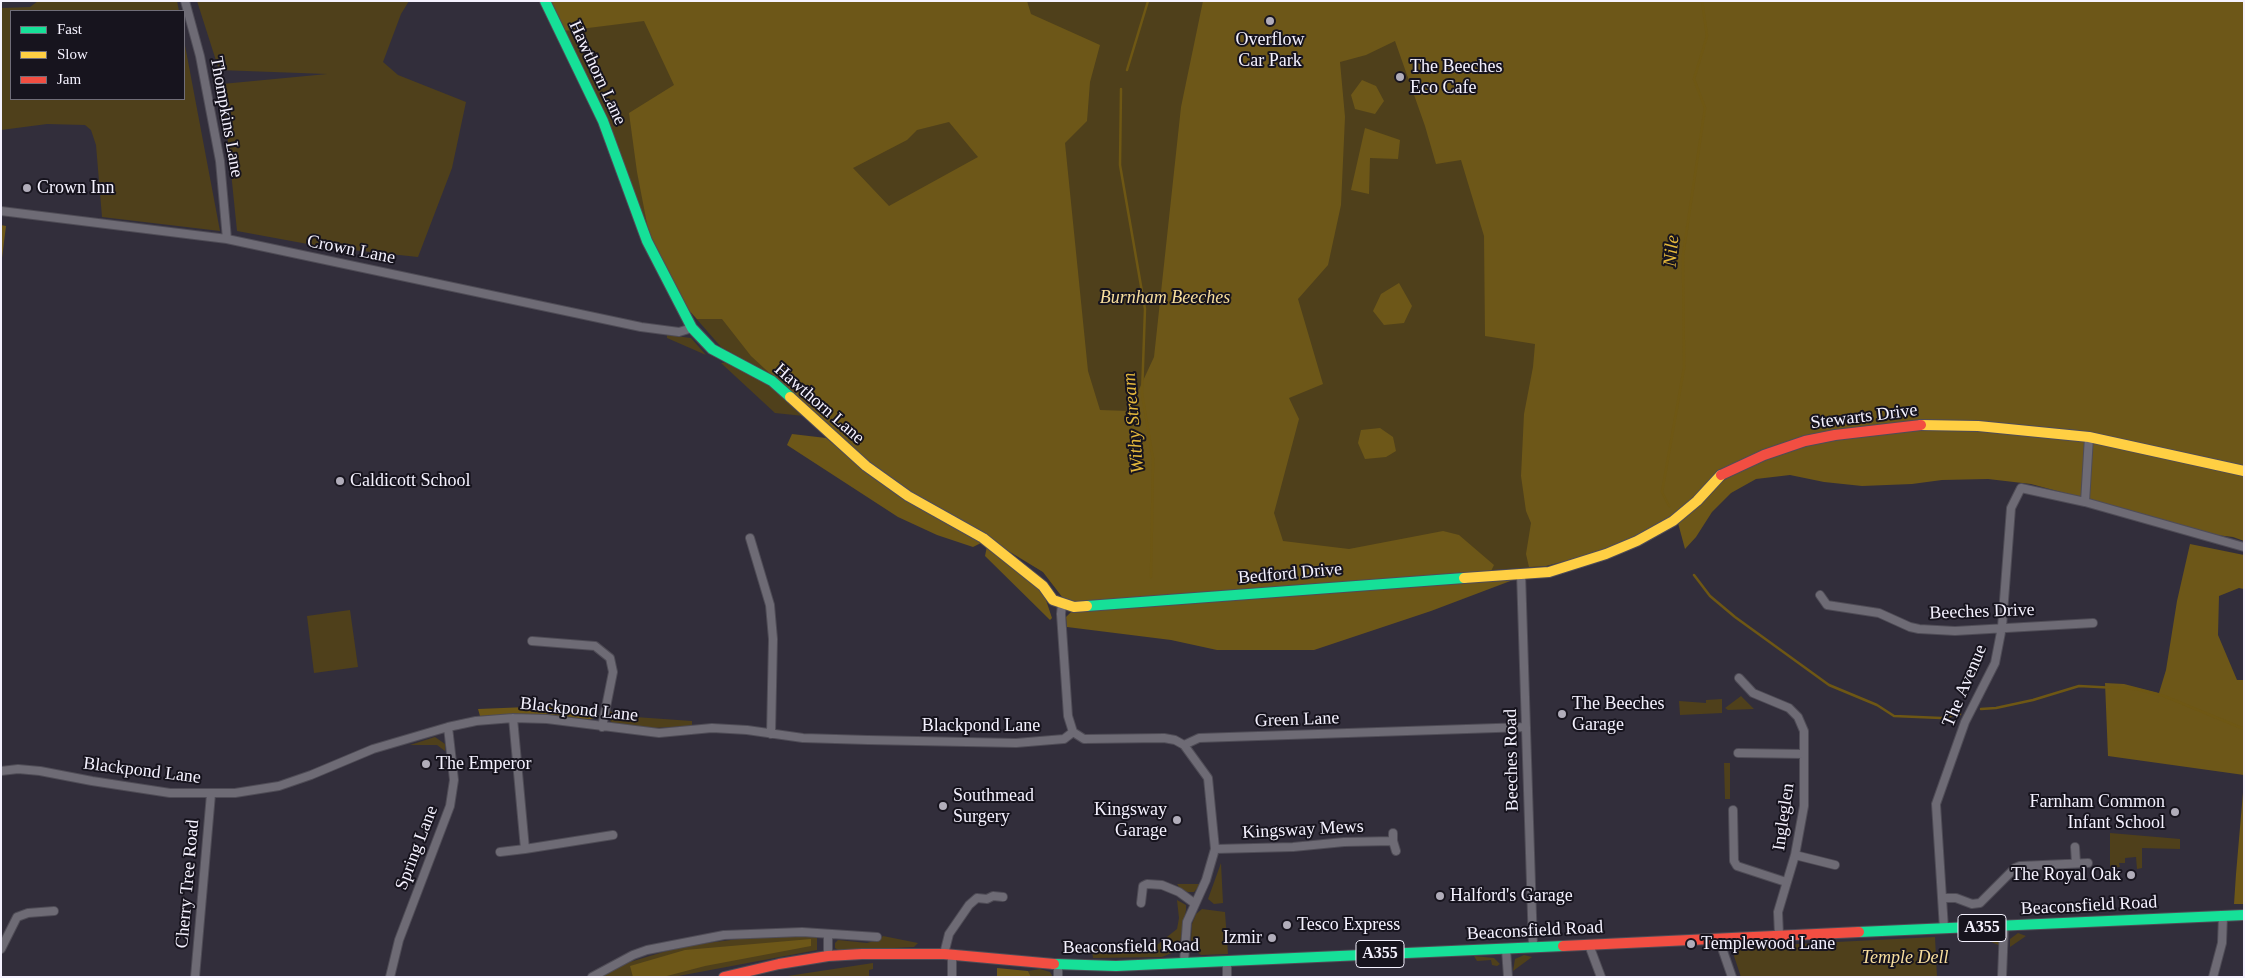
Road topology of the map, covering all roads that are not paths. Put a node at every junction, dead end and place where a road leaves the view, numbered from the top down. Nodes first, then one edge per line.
1 (185, 1) edge
2 (545, 1) edge
3 (1, 205) edge
4 (1, 211) edge
5 (14, 212) junction
6 (227, 240) junction
7 (692, 328) junction
8 (2089, 437) junction
9 (2244, 471) edge
10 (2085, 502) junction
11 (750, 538) dead end
12 (2244, 547) edge
13 (1521, 573) junction
14 (1820, 595) dead end
15 (1062, 604) junction
16 (2093, 624) dead end
17 (2002, 627) junction
18 (532, 641) dead end
19 (1739, 678) dead end
20 (513, 718) junction
21 (448, 727) junction
22 (602, 727) junction
23 (1526, 727) junction
24 (1073, 732) junction
25 (771, 734) junction
26 (1184, 745) junction
27 (1738, 753) dead end
28 (1804, 754) junction
29 (1, 770) edge
30 (211, 794) junction
31 (1733, 810) dead end
32 (613, 834) dead end
33 (2075, 847) dead end
34 (525, 849) junction
35 (1215, 849) junction
36 (1396, 851) dead end
37 (500, 852) dead end
38 (1795, 855) junction
39 (2076, 863) junction
40 (2088, 863) dead end
41 (1836, 865) dead end
42 (1786, 882) junction
43 (1003, 897) dead end
44 (1944, 898) junction
45 (1141, 903) dead end
46 (1194, 903) junction
47 (54, 911) dead end
48 (2244, 915) edge
49 (2223, 916) junction
50 (2004, 928) junction
51 (1944, 929) junction
52 (828, 934) junction
53 (1779, 935) junction
54 (877, 937) dead end
55 (1721, 938) junction
56 (1589, 945) junction
57 (1533, 946) junction
58 (1506, 949) junction
59 (1, 950) edge
60 (948, 954) junction
61 (828, 956) junction
62 (1184, 962) junction
63 (1227, 962) junction
64 (1058, 964) junction
65 (195, 977) edge
66 (390, 977) edge
67 (592, 977) edge
68 (724, 977) edge
69 (952, 977) edge
70 (1058, 977) edge
71 (1227, 977) edge
72 (1508, 977) edge
73 (1601, 977) edge
74 (1732, 977) edge
75 (2002, 977) edge
76 (2213, 977) edge

1 - 6 street, Thompkins Lane
2 - 7 street, Hawthorn Lane
3 - 5 street
4 - 5 street, Crown Lane
5 - 6 street, Crown Lane
6 - 7 street, Crown Lane
7 - 15 street, Hawthorn Lane
8 - 9 street, Stewarts Drive
8 - 10 street
8 - 13 street, Stewarts Drive
10 - 12 street, The Avenue
10 - 17 street, The Avenue
11 - 25 street
13 - 15 street, Bedford Drive
13 - 23 street, Beeches Road
14 - 17 street, Beeches Drive
15 - 24 street
16 - 17 street, Beeches Drive
17 - 44 street, The Avenue
18 - 22 street
19 - 28 street, Ingleglen
20 - 21 street, Blackpond Lane
20 - 22 street, Blackpond Lane
20 - 34 street
21 - 30 street, Blackpond Lane
21 - 66 street, Spring Lane
22 - 25 street, Blackpond Lane
23 - 26 street, Green Lane
23 - 57 street, Beeches Road
24 - 25 street, Blackpond Lane
24 - 26 street
26 - 35 street
27 - 28 street
28 - 38 street, Ingleglen
29 - 30 street, Blackpond Lane
30 - 65 street, Cherry Tree Road
31 - 42 street
32 - 34 street
33 - 39 street
34 - 37 street
35 - 36 street, Kingsway Mews
35 - 46 street
38 - 41 street
38 - 42 street, Ingleglen
39 - 40 street
39 - 44 street
42 - 53 street, Ingleglen
43 - 60 street
44 - 51 street, The Avenue
45 - 46 street
46 - 62 street
47 - 59 street
48 - 49 street, Beaconsfield Road / A355
49 - 50 street, Beaconsfield Road / A355
49 - 76 street
50 - 51 street, Beaconsfield Road / A355
50 - 75 street
51 - 53 street, Beaconsfield Road / A355
52 - 54 street
52 - 61 street
52 - 67 street
53 - 55 street, Beaconsfield Road / A355
55 - 56 street, Beaconsfield Road / A355
55 - 74 street
56 - 57 street, Beaconsfield Road / A355
56 - 73 street
57 - 58 street, Beaconsfield Road / A355
58 - 63 street, Beaconsfield Road / A355
58 - 72 street
60 - 61 street, Beaconsfield Road / A355
60 - 64 street, Beaconsfield Road / A355
60 - 69 street
61 - 68 street, Beaconsfield Road / A355
62 - 63 street, Beaconsfield Road / A355
62 - 64 street, Beaconsfield Road / A355
63 - 71 street
64 - 70 street

